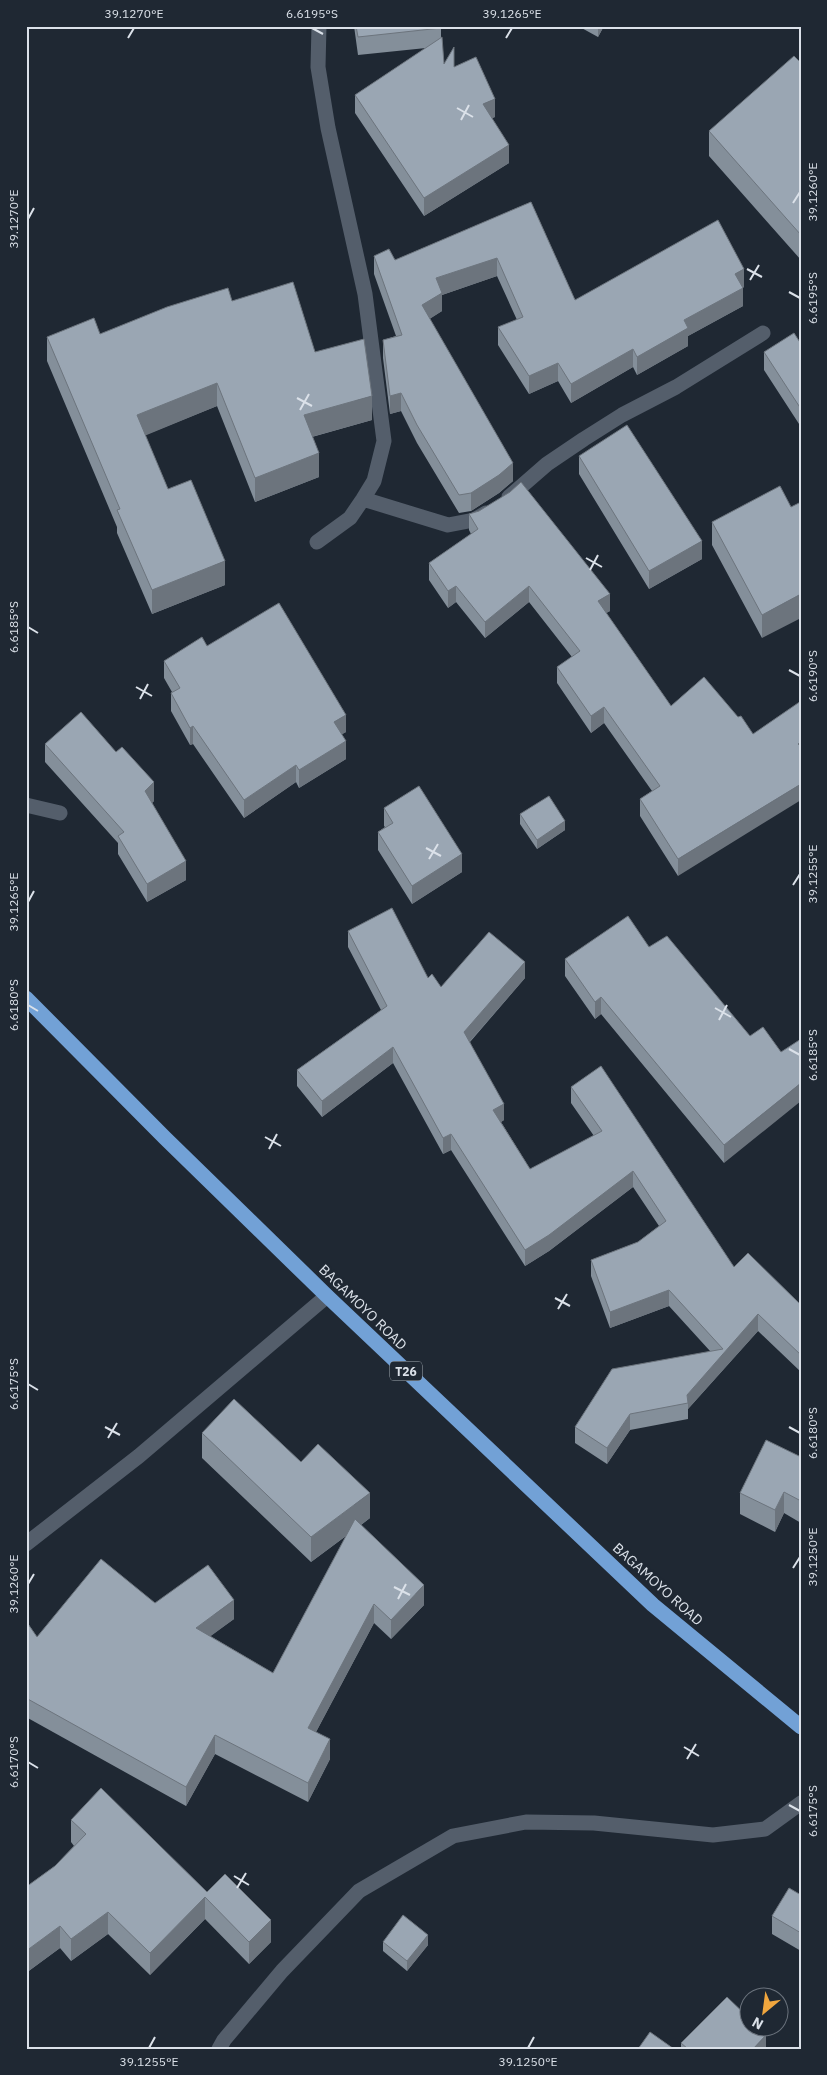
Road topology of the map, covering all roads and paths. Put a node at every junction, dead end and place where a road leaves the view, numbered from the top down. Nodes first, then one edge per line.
1 (319, 26) edge
2 (763, 333) dead end
3 (363, 499) junction
4 (317, 542) dead end
5 (26, 805) edge
6 (60, 813) dead end
7 (26, 998) edge
8 (327, 1296) junction
9 (26, 1544) edge
10 (801, 1727) edge
11 (801, 1803) edge
12 (219, 2049) edge

1 - 3 street
2 - 3 street
3 - 4 street
5 - 6 street
7 - 8 highway, BAGAMOYO ROAD / T26
8 - 9 street
8 - 10 highway, BAGAMOYO ROAD / T26
11 - 12 street

